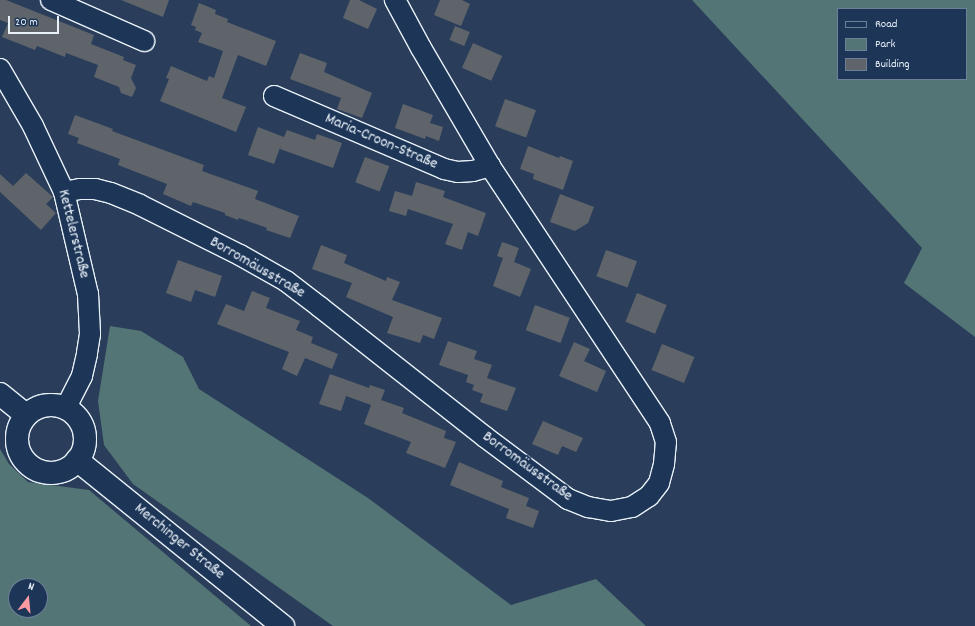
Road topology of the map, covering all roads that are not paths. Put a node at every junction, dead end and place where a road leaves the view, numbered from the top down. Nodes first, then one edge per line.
1 (51, 0) edge
2 (396, 0) edge
3 (144, 41) dead end
4 (0, 69) edge
5 (274, 96) dead end
6 (490, 166) junction
7 (64, 192) junction
8 (0, 394) edge
9 (66, 408) junction
10 (26, 415) junction
11 (77, 460) junction
12 (282, 625) edge

1 - 3 street
2 - 6 street, Borromäusstraße
4 - 7 street, Kettelerstraße
5 - 6 street, Maria-Croon-Straße
6 - 7 street, Borromäusstraße
7 - 9 street, Kettelerstraße
8 - 10 street
9 - 10 street
9 - 11 street
10 - 11 street
11 - 12 street, Merchinger Straße

